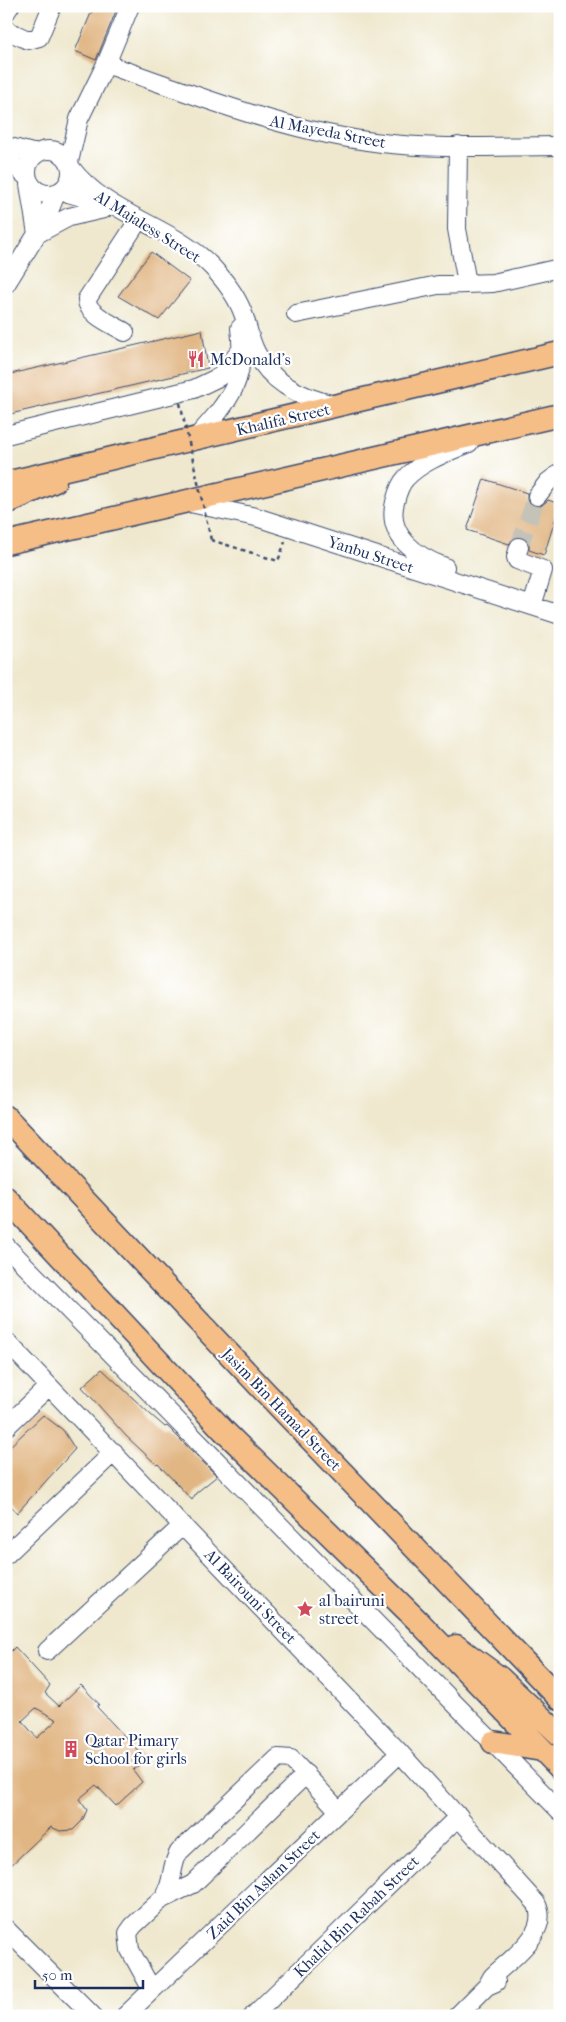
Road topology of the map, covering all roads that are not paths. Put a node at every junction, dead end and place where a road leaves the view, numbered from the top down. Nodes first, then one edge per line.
1 (10, 6) edge
2 (52, 6) edge
3 (130, 6) edge
4 (6, 12) edge
5 (6, 30) edge
6 (106, 64) junction
7 (79, 119) junction
8 (6, 146) edge
9 (458, 146) junction
10 (560, 146) edge
11 (42, 152) junction
12 (6, 159) edge
13 (70, 165) junction
14 (28, 180) junction
15 (59, 192) junction
16 (104, 209) junction
17 (134, 227) junction
18 (37, 234) junction
19 (560, 268) edge
20 (467, 283) junction
21 (6, 284) edge
22 (296, 314) dead end
23 (125, 332) dead end
24 (242, 349) junction
25 (560, 353) edge
26 (194, 389) junction
27 (226, 404) junction
28 (340, 406) junction
29 (560, 415) edge
30 (492, 432) junction
31 (6, 435) edge
32 (196, 440) junction
33 (85, 465) junction
34 (560, 473) edge
35 (6, 483) edge
36 (537, 496) tunnel mouth
37 (180, 502) junction
38 (6, 504) edge
39 (6, 542) edge
40 (519, 547) dead end
41 (477, 583) junction
42 (534, 601) junction
43 (560, 604) edge
44 (560, 615) edge
45 (6, 1117) edge
46 (6, 1127) edge
47 (59, 1173) junction
48 (6, 1198) edge
49 (6, 1224) edge
50 (38, 1234) junction
51 (6, 1246) edge
52 (6, 1341) edge
53 (49, 1386) junction
54 (6, 1427) edge
55 (114, 1452) junction
56 (183, 1525) junction
57 (6, 1555) edge
58 (418, 1621) junction
59 (47, 1651) dead end
60 (538, 1677) junction
61 (560, 1683) edge
62 (560, 1699) edge
63 (560, 1735) edge
64 (493, 1742) junction
65 (542, 1750) junction
66 (400, 1753) junction
67 (560, 1768) edge
68 (306, 1774) junction
69 (339, 1811) junction
70 (560, 1812) edge
71 (459, 1816) junction
72 (164, 1897) junction
73 (6, 1929) edge
74 (152, 1990) junction
75 (93, 2016) edge
76 (125, 2016) edge
77 (253, 2016) edge
78 (457, 2016) edge

1 - 4 street
2 - 5 street
3 - 6 street
6 - 7 street
6 - 9 street, Al Mayeda Street
7 - 11 street
7 - 13 street
8 - 11 street
9 - 10 street, Al Mayeda Street
9 - 20 street
11 - 13 street
11 - 14 street
12 - 14 street
13 - 15 street
13 - 28 street, Al Majaless Street
14 - 15 street
14 - 18 street
15 - 16 street, Al Majaless Street
15 - 18 street
16 - 17 street, Al Majaless Street
16 - 18 street
17 - 23 street
17 - 24 street, Al Majaless Street
18 - 21 street
19 - 20 street
20 - 22 street
24 - 26 street
24 - 27 street, Al Majaless Street
25 - 28 main road, Khalifa Street
26 - 27 street
26 - 31 street
27 - 32 street, Al Majaless Street
28 - 32 main road, Khalifa Street
29 - 30 main road
30 - 37 main road
30 - 41 street, Yanbu Street
32 - 33 main road, Khalifa Street
33 - 35 main road, Khalifa Street
33 - 38 main road
34 - 36 street
37 - 39 main road
37 - 41 street, Yanbu Street
40 - 42 street
41 - 42 street, Yanbu Street
42 - 43 street, Yanbu Street
42 - 44 street, Yanbu Street
45 - 47 main road, Jasim Bin Hamad Street
46 - 47 main road
47 - 60 main road, Jasim Bin Hamad Street
48 - 50 main road
49 - 50 main road
50 - 58 main road
51 - 64 street
52 - 53 street, Al Bairouni Street
53 - 54 street
53 - 55 street, Al Bairouni Street
55 - 56 street, Al Bairouni Street
55 - 57 street
56 - 59 street
56 - 66 street, Al Bairouni Street
58 - 63 main road
58 - 65 main road
60 - 61 main road
60 - 62 main road, Jasim Bin Hamad Street
64 - 65 main road
64 - 70 street
65 - 67 main road
66 - 69 street, Zaid Bin Aslam Street
66 - 71 street, Al Bairouni Street
68 - 69 street
68 - 72 street
68 - 72 street
69 - 74 street, Zaid Bin Aslam Street
71 - 77 street, Khalid Bin Rabah Street
71 - 78 street, Al Bairouni Street
72 - 74 street
73 - 75 street
74 - 76 street, Zaid Bin Aslam Street

